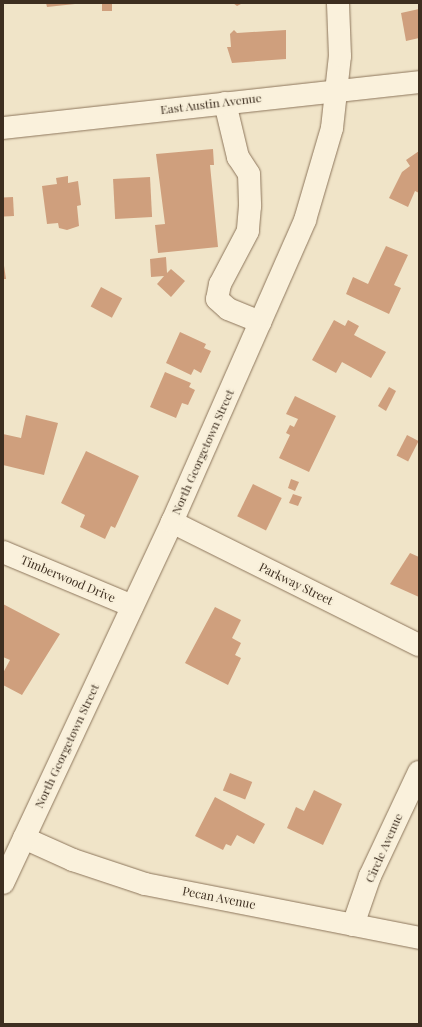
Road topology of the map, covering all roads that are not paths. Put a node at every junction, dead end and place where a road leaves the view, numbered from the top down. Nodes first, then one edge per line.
1 (338, 3) edge
2 (419, 82) edge
3 (338, 90) junction
4 (225, 103) junction
5 (3, 128) edge
6 (260, 322) junction
7 (172, 522) junction
8 (3, 552) edge
9 (132, 606) junction
10 (419, 645) edge
11 (419, 772) edge
12 (24, 838) junction
13 (3, 883) edge
14 (352, 925) junction
15 (419, 938) edge

1 - 3 street, North Georgetown Street
2 - 3 street, East Austin Avenue
3 - 4 street, East Austin Avenue
3 - 6 street, North Georgetown Street
4 - 5 street, East Austin Avenue
4 - 6 street
6 - 7 street, North Georgetown Street
7 - 9 street, North Georgetown Street
7 - 10 street, Parkway Street
8 - 9 street, Timberwood Drive
9 - 12 street, North Georgetown Street
11 - 14 street, Circle Avenue
12 - 13 street, North Georgetown Street
12 - 14 street, Pecan Avenue
14 - 15 street, Pecan Avenue

